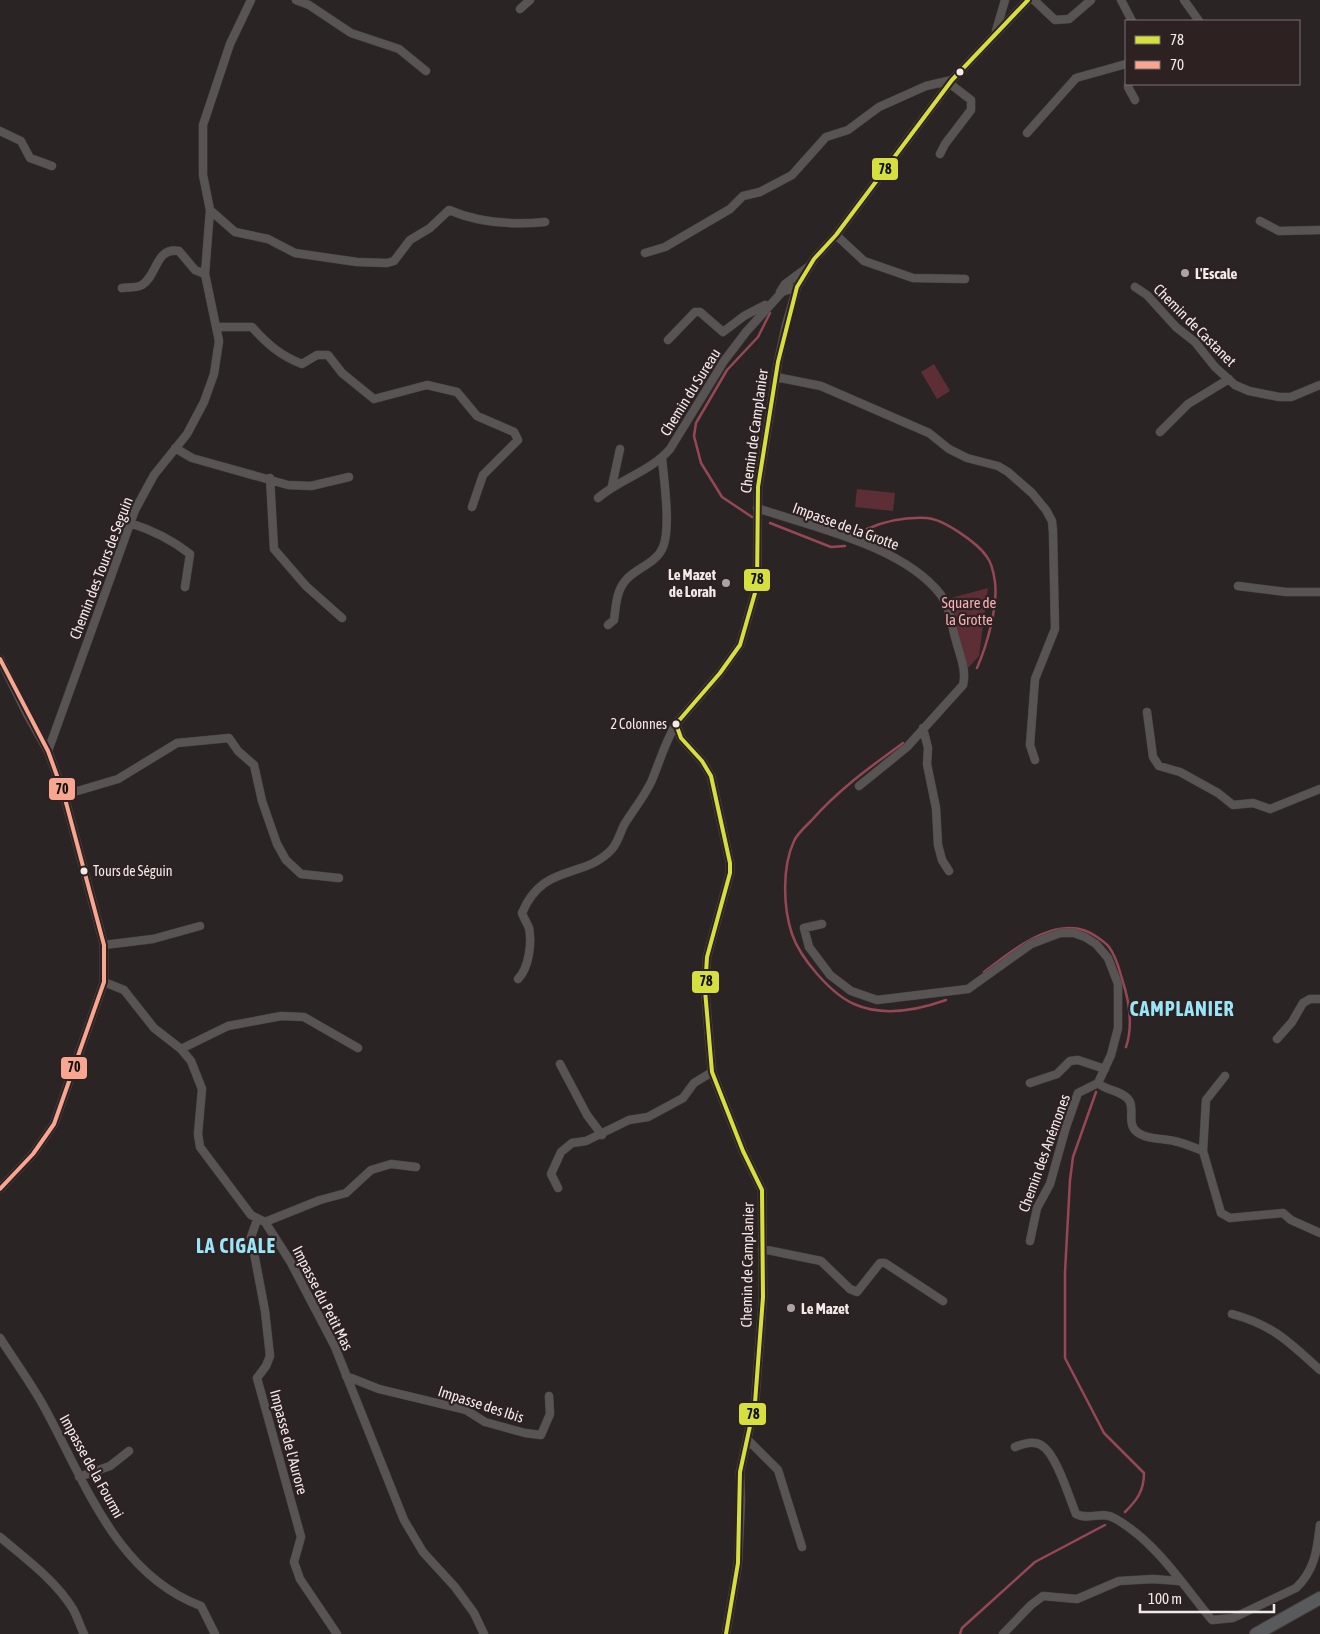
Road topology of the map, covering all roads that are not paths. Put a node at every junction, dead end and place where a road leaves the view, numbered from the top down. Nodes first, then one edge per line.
1 (251, 0) edge
2 (296, 0) edge
3 (530, 0) edge
4 (1005, 0) edge
5 (1028, 0) edge
6 (1034, 0) edge
7 (1091, 0) edge
8 (1120, 0) edge
9 (1184, 0) edge
10 (520, 9) dead end
11 (1131, 20) edge
12 (1198, 20) edge
13 (996, 33) junction
14 (1125, 64) edge
15 (426, 71) dead end
16 (950, 82) junction
17 (1129, 85) edge
18 (1135, 100) dead end
19 (0, 131) edge
20 (1027, 133) dead end
21 (940, 154) dead end
22 (52, 166) dead end
23 (210, 210) junction
24 (1260, 221) dead end
25 (545, 222) dead end
26 (1320, 230) edge
27 (836, 235) junction
28 (645, 253) dead end
29 (809, 267) junction
30 (205, 274) junction
31 (965, 279) dead end
32 (797, 287) junction
33 (1135, 287) dead end
34 (122, 288) dead end
35 (774, 299) junction
36 (792, 300) junction
37 (217, 328) junction
38 (668, 340) dead end
39 (776, 377) junction
40 (1229, 379) junction
41 (1320, 385) edge
42 (1160, 432) dead end
43 (175, 448) junction
44 (620, 449) dead end
45 (662, 458) junction
46 (349, 476) dead end
47 (270, 478) junction
48 (612, 486) junction
49 (598, 498) dead end
50 (472, 507) dead end
51 (757, 508) junction
52 (130, 523) junction
53 (1238, 586) dead end
54 (185, 587) dead end
55 (1320, 592) edge
56 (342, 618) dead end
57 (608, 625) dead end
58 (0, 659) edge
59 (1147, 712) dead end
60 (676, 724) junction
61 (923, 728) junction
62 (48, 751) junction
63 (1035, 760) dead end
64 (860, 786) dead end
65 (1320, 788) edge
66 (64, 795) junction
67 (949, 871) dead end
68 (339, 878) dead end
69 (822, 924) dead end
70 (200, 926) dead end
71 (104, 945) junction
72 (518, 979) dead end
73 (104, 982) junction
74 (1320, 999) edge
75 (1277, 1039) dead end
76 (358, 1048) dead end
77 (181, 1049) junction
78 (560, 1064) dead end
79 (1104, 1069) junction
80 (712, 1072) junction
81 (1225, 1076) dead end
82 (1030, 1083) dead end
83 (1101, 1086) junction
84 (602, 1135) junction
85 (1203, 1151) junction
86 (416, 1167) dead end
87 (558, 1188) dead end
88 (0, 1189) edge
89 (261, 1221) junction
90 (1320, 1233) edge
91 (1030, 1242) dead end
92 (762, 1249) junction
93 (943, 1301) dead end
94 (1232, 1314) dead end
95 (0, 1338) edge
96 (1320, 1370) edge
97 (346, 1376) junction
98 (549, 1396) dead end
99 (747, 1439) junction
100 (1015, 1447) dead end
101 (129, 1451) dead end
102 (79, 1476) junction
103 (1320, 1525) edge
104 (0, 1537) edge
105 (802, 1547) dead end
106 (1179, 1581) junction
107 (1320, 1598) edge
108 (1320, 1608) edge
109 (84, 1634) edge
110 (215, 1634) edge
111 (337, 1634) edge
112 (484, 1634) edge
113 (726, 1634) edge
114 (1003, 1634) edge
115 (1256, 1634) edge
116 (1273, 1634) edge

1 - 23 street, Chemin des Tours de Seguin
2 - 15 street
3 - 10 street
4 - 13 street, Chemin de Camplanier
5 - 13 street
6 - 7 street
8 - 11 street
9 - 12 street
13 - 16 street, Chemin de Camplanier
14 - 20 street
16 - 21 street
16 - 27 street, Chemin de Camplanier
16 - 28 street
17 - 18 street
19 - 22 street
23 - 25 street
23 - 30 street, Chemin des Tours de Seguin
24 - 26 street
27 - 29 street, Chemin de Camplanier
27 - 31 street
29 - 32 street, Chemin de Camplanier
29 - 35 street, Chemin du Sureau
30 - 34 street
30 - 37 street, Chemin des Tours de Seguin
32 - 35 street, Chemin du Sureau
32 - 36 street, Chemin de Camplanier
33 - 40 street, Chemin de Castanet
35 - 36 street
35 - 38 street
35 - 45 street, Chemin du Sureau
36 - 39 street, Chemin de Camplanier
37 - 43 street, Chemin des Tours de Seguin
37 - 50 street
39 - 51 street, Chemin de Camplanier
39 - 63 street
40 - 41 street, Chemin de Castanet
40 - 42 street
43 - 47 street
43 - 52 street, Chemin des Tours de Seguin
44 - 48 street
45 - 48 street, Chemin du Sureau
45 - 57 street
46 - 47 street
47 - 56 street
48 - 49 street, Chemin du Sureau
51 - 60 street, Chemin de Camplanier
51 - 61 street, Impasse de la Grotte
52 - 54 street
52 - 62 street, Chemin des Tours de Seguin
53 - 55 street
58 - 62 street
59 - 65 street
60 - 72 street
60 - 80 street, Chemin de Camplanier
61 - 64 street, Impasse de la Grotte
61 - 67 street
62 - 66 street
66 - 68 street
66 - 71 street
69 - 79 street
70 - 71 street
71 - 73 street
73 - 77 street, Impasse du Petit Mas
73 - 88 street
74 - 75 street
76 - 77 street
77 - 89 street, Impasse du Petit Mas
78 - 84 street
79 - 82 street
79 - 83 street
80 - 84 street
80 - 92 street, Chemin de Camplanier
81 - 85 street
83 - 85 street
83 - 91 street, Chemin des Anémones
84 - 87 street
85 - 90 street
86 - 89 street
89 - 97 street, Impasse du Petit Mas
89 - 111 street, Impasse de l'Aurore
92 - 93 street
92 - 99 street, Chemin de Camplanier
94 - 96 street
95 - 102 street, Impasse de la Fourmi
97 - 98 street, Impasse des Ibis
97 - 112 street, Impasse du Petit Mas
99 - 105 street
99 - 113 street, Chemin de Camplanier
100 - 106 street
101 - 102 street
102 - 110 street, Impasse de la Fourmi
103 - 106 street
104 - 109 street
106 - 114 street
107 - 115 main road
108 - 116 main road

